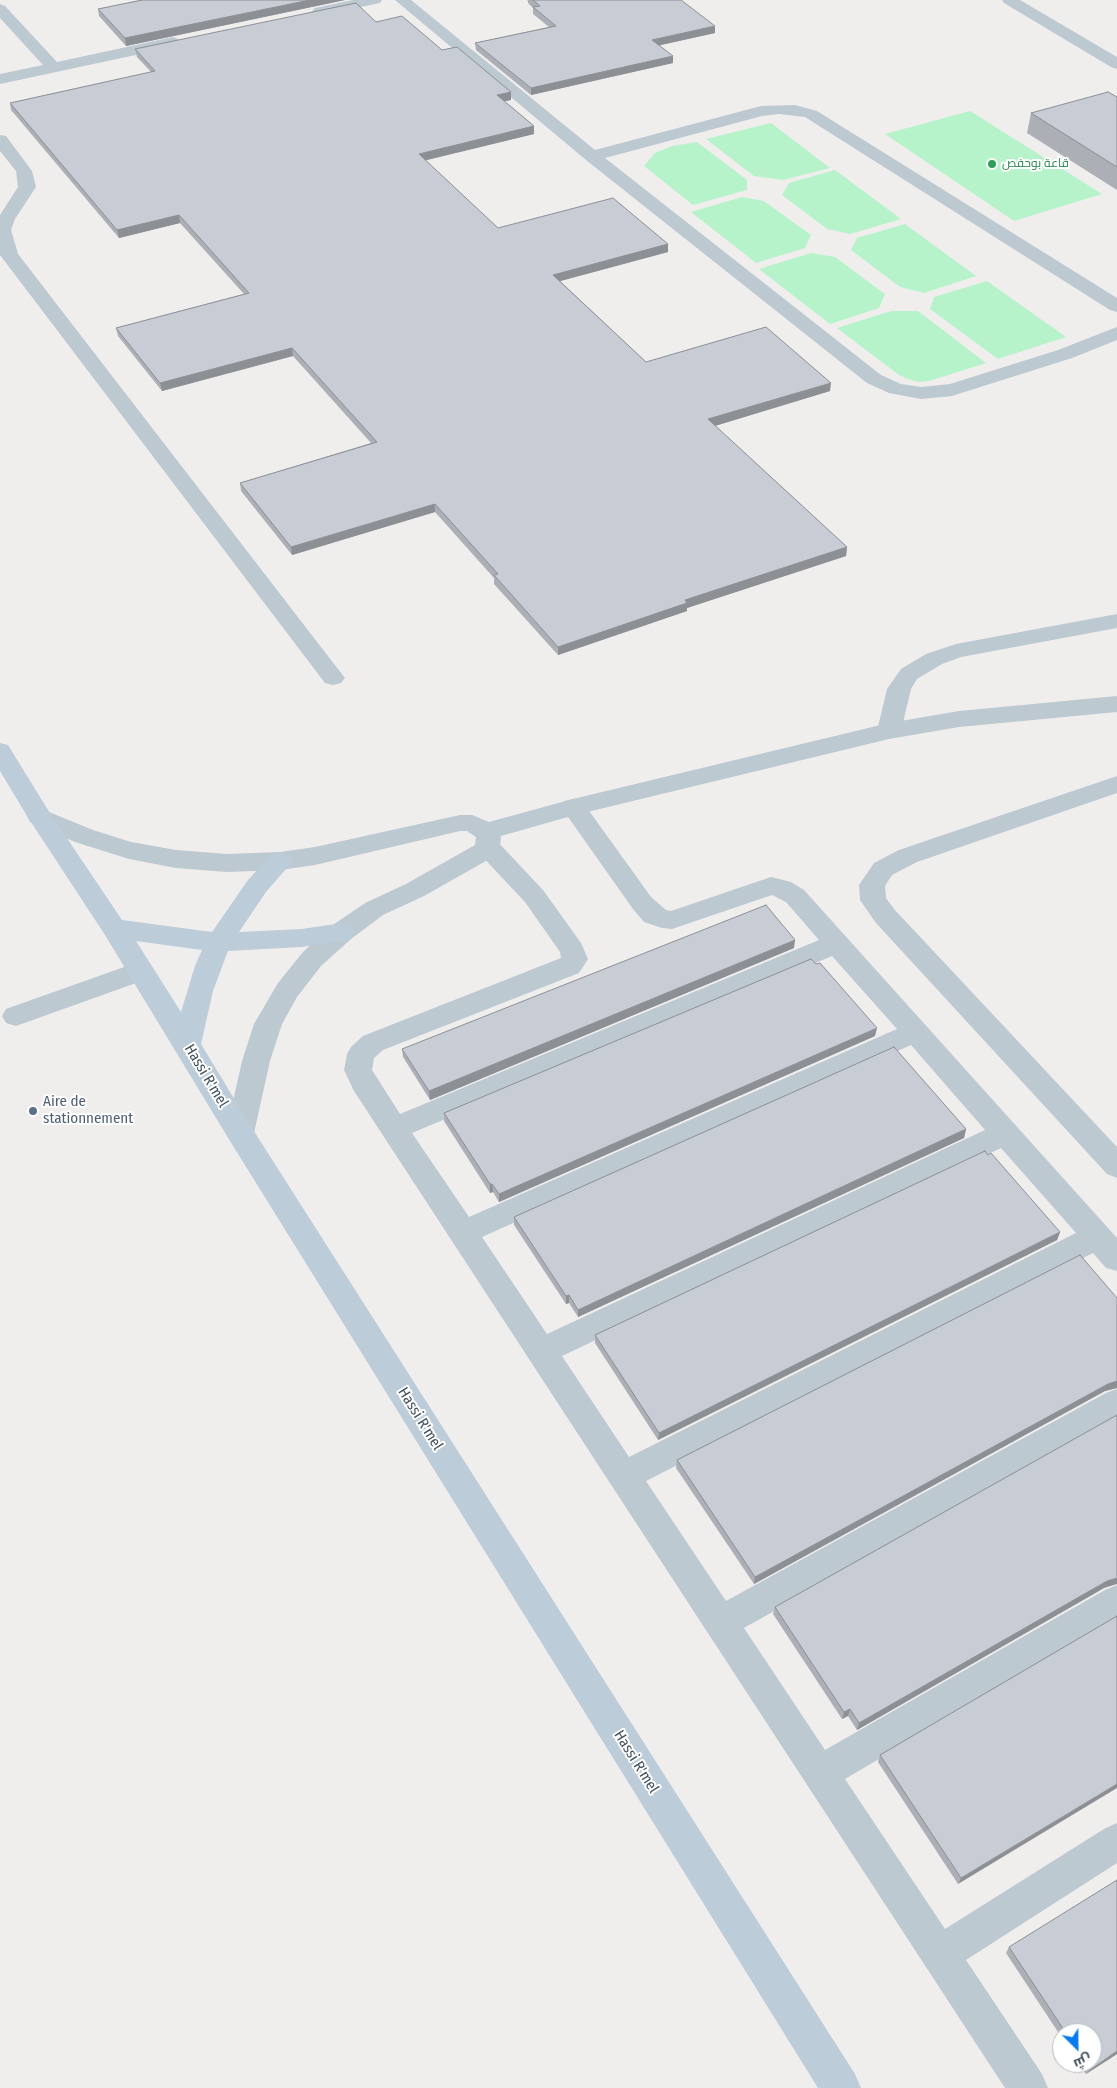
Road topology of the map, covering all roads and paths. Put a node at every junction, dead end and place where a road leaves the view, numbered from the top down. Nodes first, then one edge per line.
1 (375, 0) edge
2 (402, 0) edge
3 (1009, 0) edge
4 (0, 9) edge
5 (306, 14) edge
6 (189, 39) edge
7 (1117, 64) edge
8 (53, 67) junction
9 (0, 79) edge
10 (0, 140) edge
11 (592, 156) junction
12 (1117, 306) edge
13 (1117, 333) edge
14 (1117, 621) edge
15 (333, 678) dead end
16 (1117, 704) edge
17 (889, 731) junction
18 (0, 751) edge
19 (1117, 784) edge
20 (572, 807) junction
21 (39, 816) junction
22 (487, 839) junction
23 (280, 861) junction
24 (114, 928) junction
25 (342, 932) junction
26 (219, 942) junction
27 (836, 943) junction
28 (141, 971) junction
29 (16, 1016) dead end
30 (915, 1032) junction
31 (187, 1044) junction
32 (394, 1128) junction
33 (240, 1133) junction
34 (1005, 1133) junction
35 (1117, 1166) edge
36 (464, 1232) junction
37 (1097, 1237) junction
38 (1117, 1260) edge
39 (542, 1351) junction
40 (1117, 1404) edge
41 (624, 1476) junction
42 (1117, 1601) edge
43 (721, 1622) junction
44 (820, 1773) junction
45 (1117, 1842) edge
46 (940, 1954) junction
47 (841, 2088) edge
48 (1028, 2088) edge

1 - 5 street
2 - 11 street
3 - 7 street
4 - 8 street
6 - 8 street
8 - 9 street
10 - 15 street
11 - 12 street
11 - 13 street
14 - 17 street
16 - 17 street
17 - 20 street
18 - 21 main road, Hassi R'mel
19 - 35 street
20 - 22 street
20 - 27 street
21 - 23 street
21 - 24 main road, Hassi R'mel
22 - 23 street
22 - 25 street
22 - 32 street
23 - 26 main road
24 - 26 main road
24 - 28 main road, Hassi R'mel
25 - 26 main road
25 - 33 street
26 - 31 main road
27 - 30 street
27 - 32 street
28 - 29 street
28 - 31 main road, Hassi R'mel
30 - 34 street
30 - 36 street
31 - 33 main road, Hassi R'mel
32 - 36 street
33 - 47 main road, Hassi R'mel
34 - 37 street
34 - 39 street
36 - 39 street
37 - 38 street
37 - 41 street
39 - 41 street
40 - 43 street
41 - 43 street
42 - 44 street
43 - 44 street
44 - 46 street
45 - 46 street
46 - 48 street

